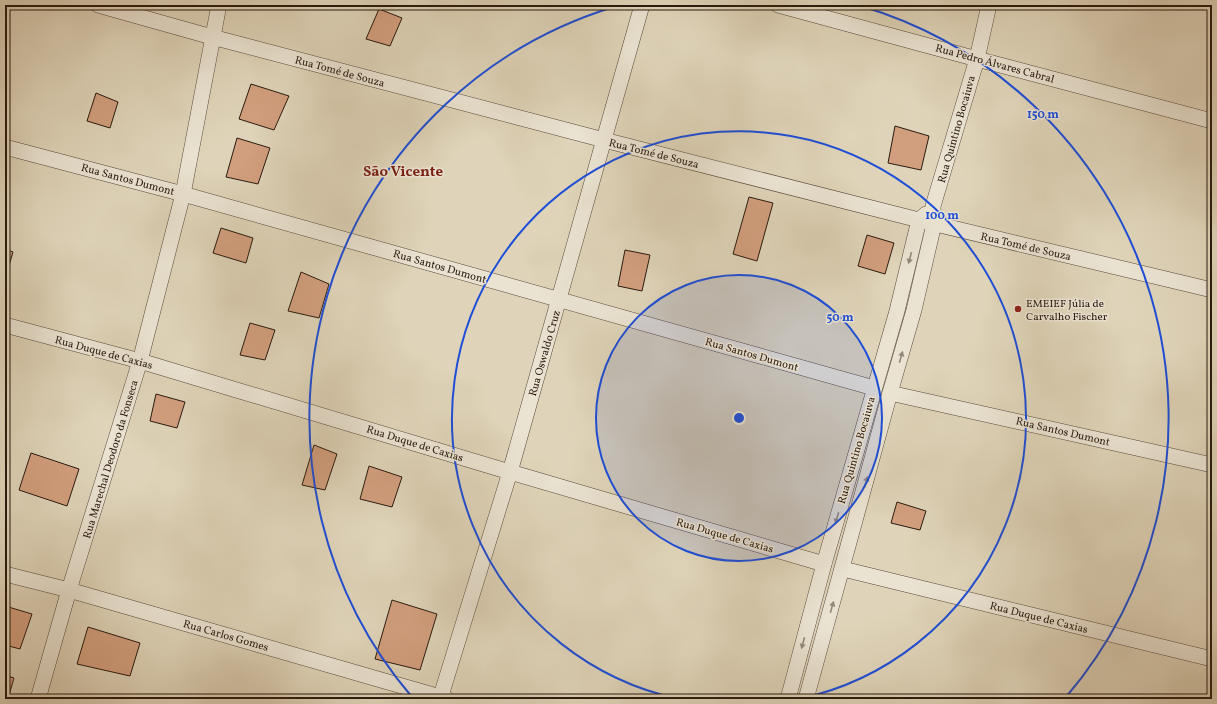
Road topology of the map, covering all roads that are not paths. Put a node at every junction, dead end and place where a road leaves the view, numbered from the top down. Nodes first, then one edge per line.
1 (98, 5) edge
2 (218, 5) edge
3 (642, 5) edge
4 (778, 5) edge
5 (989, 5) edge
6 (212, 37) junction
7 (976, 59) junction
8 (1212, 121) edge
9 (604, 140) junction
10 (5, 147) edge
11 (183, 194) junction
12 (933, 206) junction
13 (919, 220) junction
14 (934, 224) junction
15 (1212, 290) edge
16 (559, 299) junction
17 (5, 326) edge
18 (140, 361) junction
19 (874, 388) junction
20 (890, 393) junction
21 (1212, 465) edge
22 (510, 472) junction
23 (824, 564) junction
24 (843, 569) junction
25 (5, 574) edge
26 (69, 590) junction
27 (1212, 659) edge
28 (443, 698) edge
29 (38, 699) edge
30 (788, 699) edge
31 (806, 699) edge

1 - 6 street, Rua Tomé de Souza
2 - 6 street, Rua Marechal Deodoro da Fonseca
3 - 9 street, Rua Oswaldo Cruz
4 - 7 street, Rua Pedro Álvares Cabral
5 - 7 street, Rua Quintino Bocaiuva
6 - 9 street, Rua Tomé de Souza
6 - 11 street, Rua Marechal Deodoro da Fonseca
7 - 8 street, Rua Pedro Álvares Cabral
7 - 12 street, Rua Quintino Bocaiuva
9 - 13 street, Rua Tomé de Souza
9 - 16 street, Rua Oswaldo Cruz
10 - 11 street, Rua Santos Dumont
11 - 16 street, Rua Santos Dumont
11 - 18 street, Rua Marechal Deodoro da Fonseca
12 - 13 street, Rua Quintino Bocaiuva
12 - 14 street, Rua Quintino Bocaiuva
13 - 14 street, Rua Tomé de Souza
13 -> 19 street, Rua Quintino Bocaiuva
14 - 15 street, Rua Tomé de Souza
20 -> 14 street, Rua Quintino Bocaiuva
16 - 19 street, Rua Santos Dumont
16 - 22 street, Rua Oswaldo Cruz
17 - 18 street, Rua Duque de Caxias
18 - 22 street, Rua Duque de Caxias
18 - 26 street, Rua Marechal Deodoro da Fonseca
19 -> 23 street, Rua Quintino Bocaiuva
20 - 21 street, Rua Santos Dumont
24 -> 20 street, Rua Quintino Bocaiuva
22 - 23 street, Rua Duque de Caxias
22 - 28 street, Rua Oswaldo Cruz
23 -> 30 street, Rua Quintino Bocaiuva
24 - 27 street, Rua Duque de Caxias
31 -> 24 street, Rua Quintino Bocaiuva
25 - 26 street, Rua Carlos Gomes
26 - 28 street, Rua Carlos Gomes
26 - 29 street, Rua Marechal Deodoro da Fonseca

